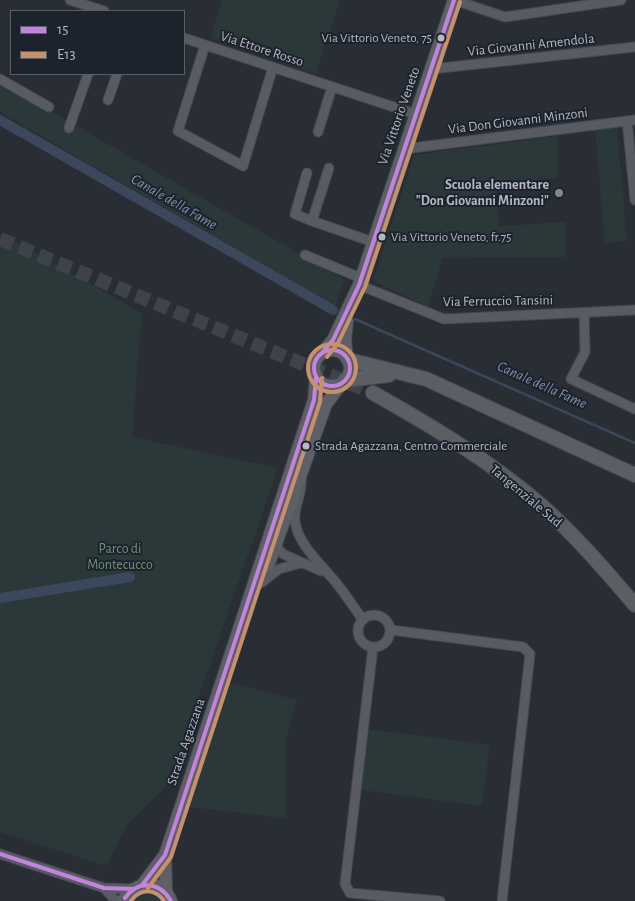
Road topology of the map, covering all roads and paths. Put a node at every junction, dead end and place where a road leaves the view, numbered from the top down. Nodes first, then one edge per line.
1 (70, 0) edge
2 (454, 0) edge
3 (616, 0) edge
4 (101, 10) edge
5 (185, 38) edge
6 (205, 45) junction
7 (635, 47) edge
8 (273, 67) junction
9 (431, 69) junction
10 (88, 75) edge
11 (117, 75) edge
12 (0, 79) edge
13 (332, 87) junction
14 (108, 100) dead end
15 (49, 107) dead end
16 (416, 114) junction
17 (631, 121) edge
18 (69, 128) dead end
19 (318, 132) dead end
20 (404, 149) junction
21 (329, 168) dead end
22 (307, 173) dead end
23 (635, 200) edge
24 (312, 221) junction
25 (373, 242) junction
26 (305, 255) dead end
27 (360, 281) junction
28 (635, 310) edge
29 (584, 313) junction
30 (342, 329) junction
31 (322, 353) junction
32 (348, 359) junction
33 (400, 373) junction
34 (316, 377) junction
35 (344, 382) junction
36 (373, 393) tunnel mouth
37 (635, 409) edge
38 (295, 459) junction
39 (301, 474) junction
40 (635, 475) edge
41 (275, 546) junction
42 (307, 563) junction
43 (606, 571) junction
44 (334, 580) junction
45 (261, 583) junction
46 (635, 598) edge
47 (635, 605) edge
48 (363, 620) junction
49 (391, 630) junction
50 (237, 639) junction
51 (373, 647) junction
52 (0, 854) edge
53 (164, 855) junction
54 (138, 886) junction
55 (104, 888) junction
56 (168, 896) edge
57 (116, 901) edge
58 (123, 901) edge
59 (440, 901) edge
60 (502, 901) edge

1 - 4 street
2 - 3 street
2 - 9 main road, Via Vittorio Veneto
5 - 6 street, Via Ettore Rosso
6 - 8 street, Via Ettore Rosso
6 - 8 street
7 - 9 street, Via Giovanni Amendola
8 - 13 street, Via Ettore Rosso
9 - 16 main road, Via Vittorio Veneto
10 - 18 street
11 - 14 street
12 - 15 street
13 - 16 street, Via Ettore Rosso
13 - 19 street
16 - 20 main road, Via Vittorio Veneto
17 - 20 street, Via Don Giovanni Minzoni
17 - 23 street
20 - 25 main road, Via Vittorio Veneto
21 - 24 street
22 - 24 street
24 - 25 street
25 - 27 main road, Via Vittorio Veneto
26 - 27 street, Via Ferruccio Tansini
27 - 29 street, Via Ferruccio Tansini
27 - 30 main road, Via Vittorio Veneto
28 - 29 street, Via Ferruccio Tansini
29 - 37 street
30 - 31 main road
30 - 32 main road
31 - 32 main road
31 - 34 main road
32 - 33 main road
32 - 35 main road
33 - 35 main road
33 - 40 main road
34 - 35 main road
34 - 38 main road
35 - 39 main road
36 - 43 main road, Tangenziale Sud
38 - 41 street
38 - 50 main road
39 - 41 main road
39 - 44 street
41 - 42 street
41 - 45 main road
42 - 44 street
42 - 45 street
43 - 46 main road
43 - 47 main road, Tangenziale Sud
44 - 48 street
45 - 50 main road
48 - 49 street
48 - 51 street
49 - 51 street
49 - 60 street
50 - 53 main road, Strada Agazzana
51 - 59 street
52 - 55 street
53 - 54 main road
53 - 56 main road
54 - 55 street
54 - 56 main road
54 - 58 main road
55 - 57 street

